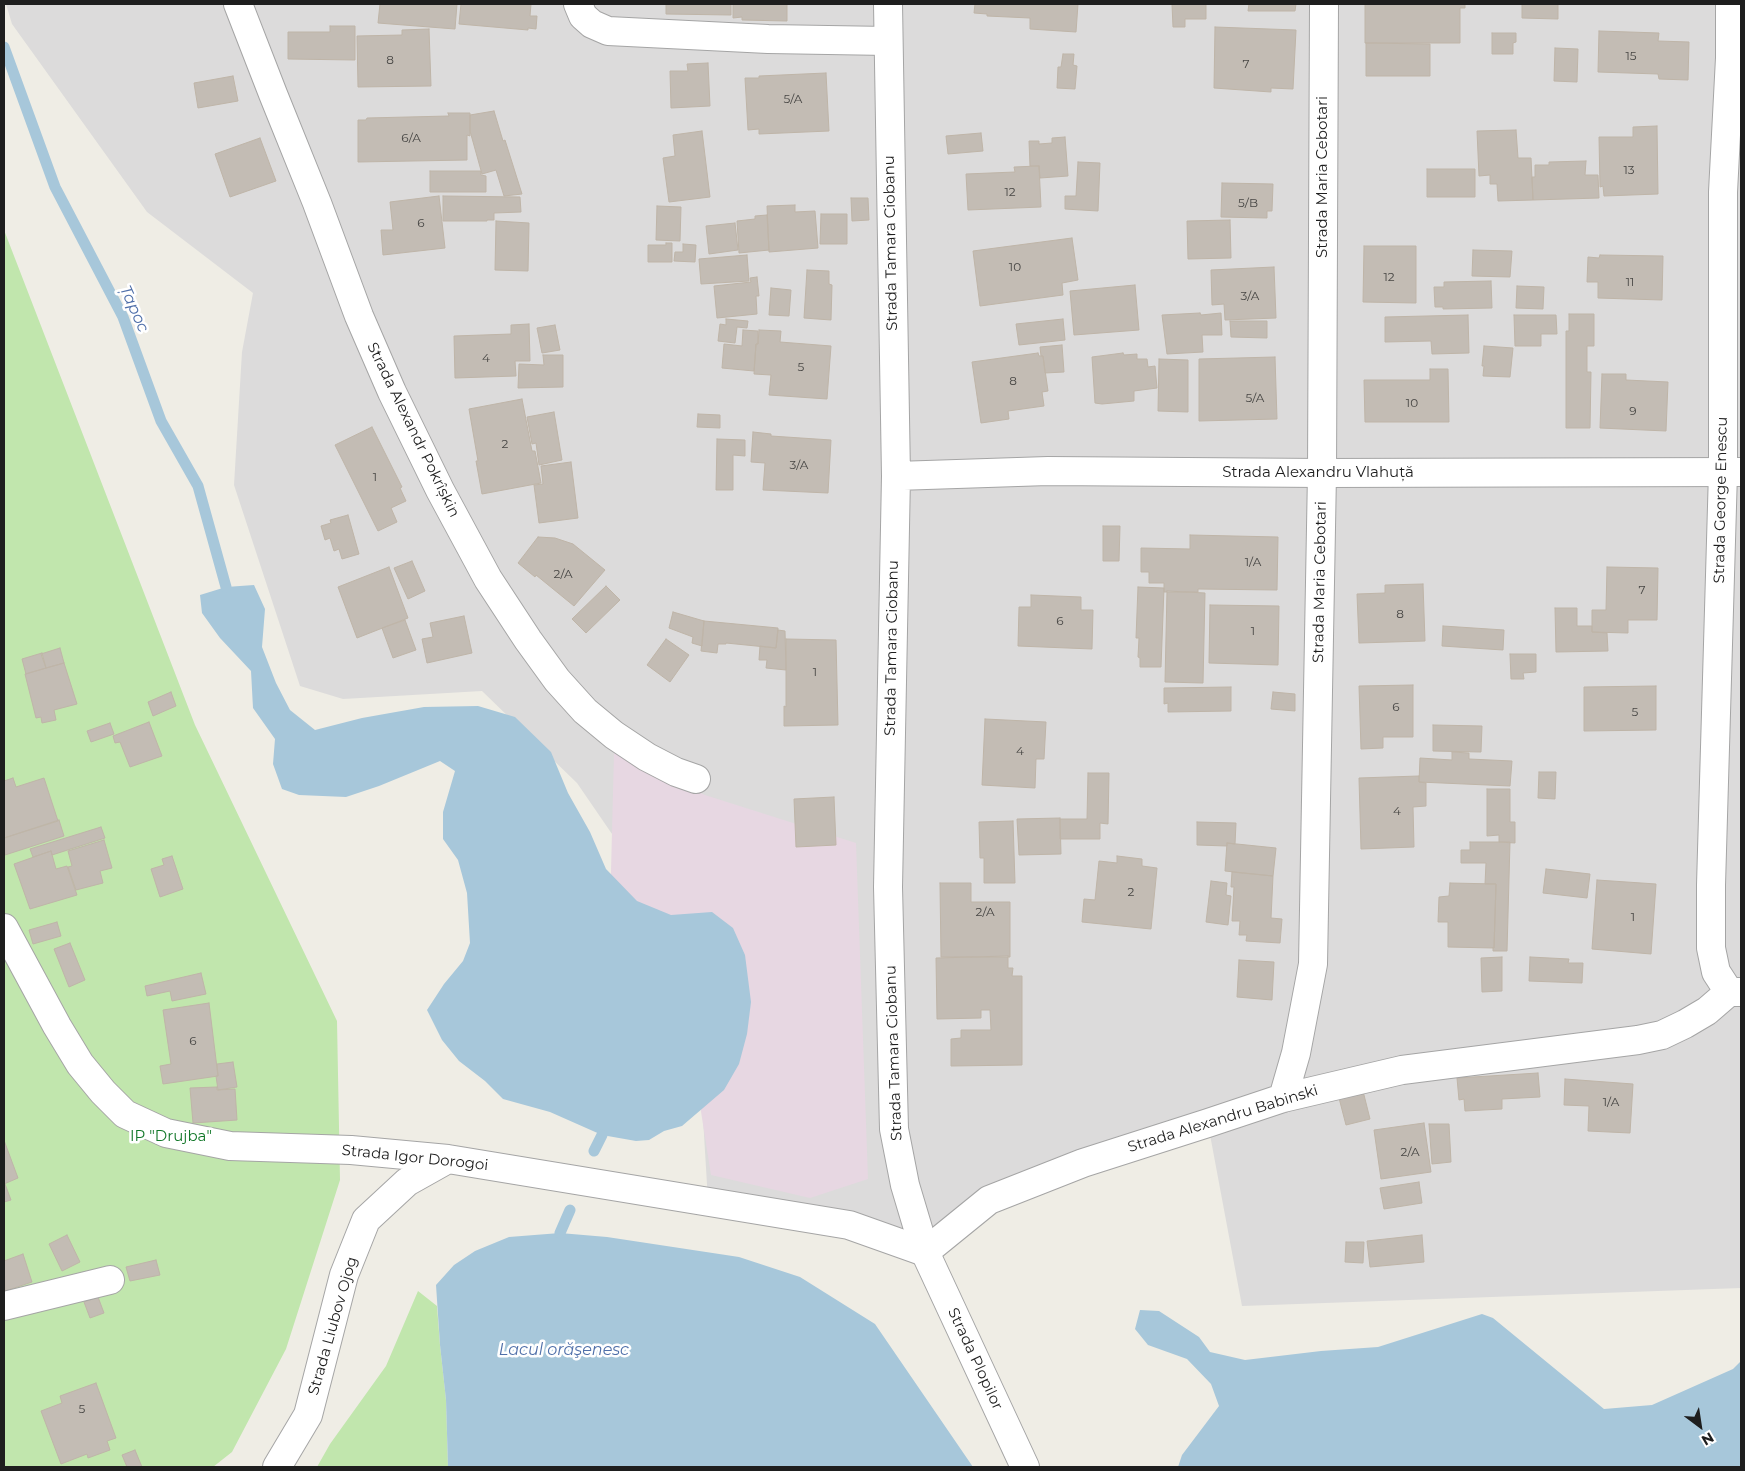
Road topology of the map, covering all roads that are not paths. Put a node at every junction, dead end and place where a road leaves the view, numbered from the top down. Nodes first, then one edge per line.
1 (238, 4) edge
2 (578, 4) edge
3 (888, 4) edge
4 (1324, 4) edge
5 (1730, 4) edge
6 (888, 41) junction
7 (1736, 58) edge
8 (1732, 472) edge
9 (1322, 473) junction
10 (896, 476) junction
11 (696, 779) dead end
12 (6, 937) edge
13 (1735, 992) edge
14 (1283, 1098) junction
15 (448, 1159) junction
16 (925, 1252) junction
17 (110, 1280) dead end
18 (4, 1306) edge
19 (277, 1467) edge
20 (1025, 1467) edge

1 - 11 street, Strada Alexandr Pokrîșkin
2 - 6 street
3 - 6 street, Strada Tamara Ciobanu
4 - 9 street, Strada Maria Cebotari
5 - 7 street, Strada George Enescu
6 - 10 street, Strada Tamara Ciobanu
7 - 8 street, Strada George Enescu
8 - 9 street, Strada Аlexandru Vlahuță
8 - 13 street, Strada George Enescu
9 - 10 street, Strada Аlexandru Vlahuță
9 - 14 street, Strada Maria Cebotari
10 - 16 street, Strada Tamara Ciobanu
12 - 15 street, Strada Igor Dorogoi
13 - 14 street, Strada Alexandru Babinski
14 - 16 street, Strada Alexandru Babinski
15 - 16 street, Strada Igor Dorogoi
15 - 19 street, Strada Liubov Ojog
16 - 20 street, Strada Plopilor
17 - 18 street

